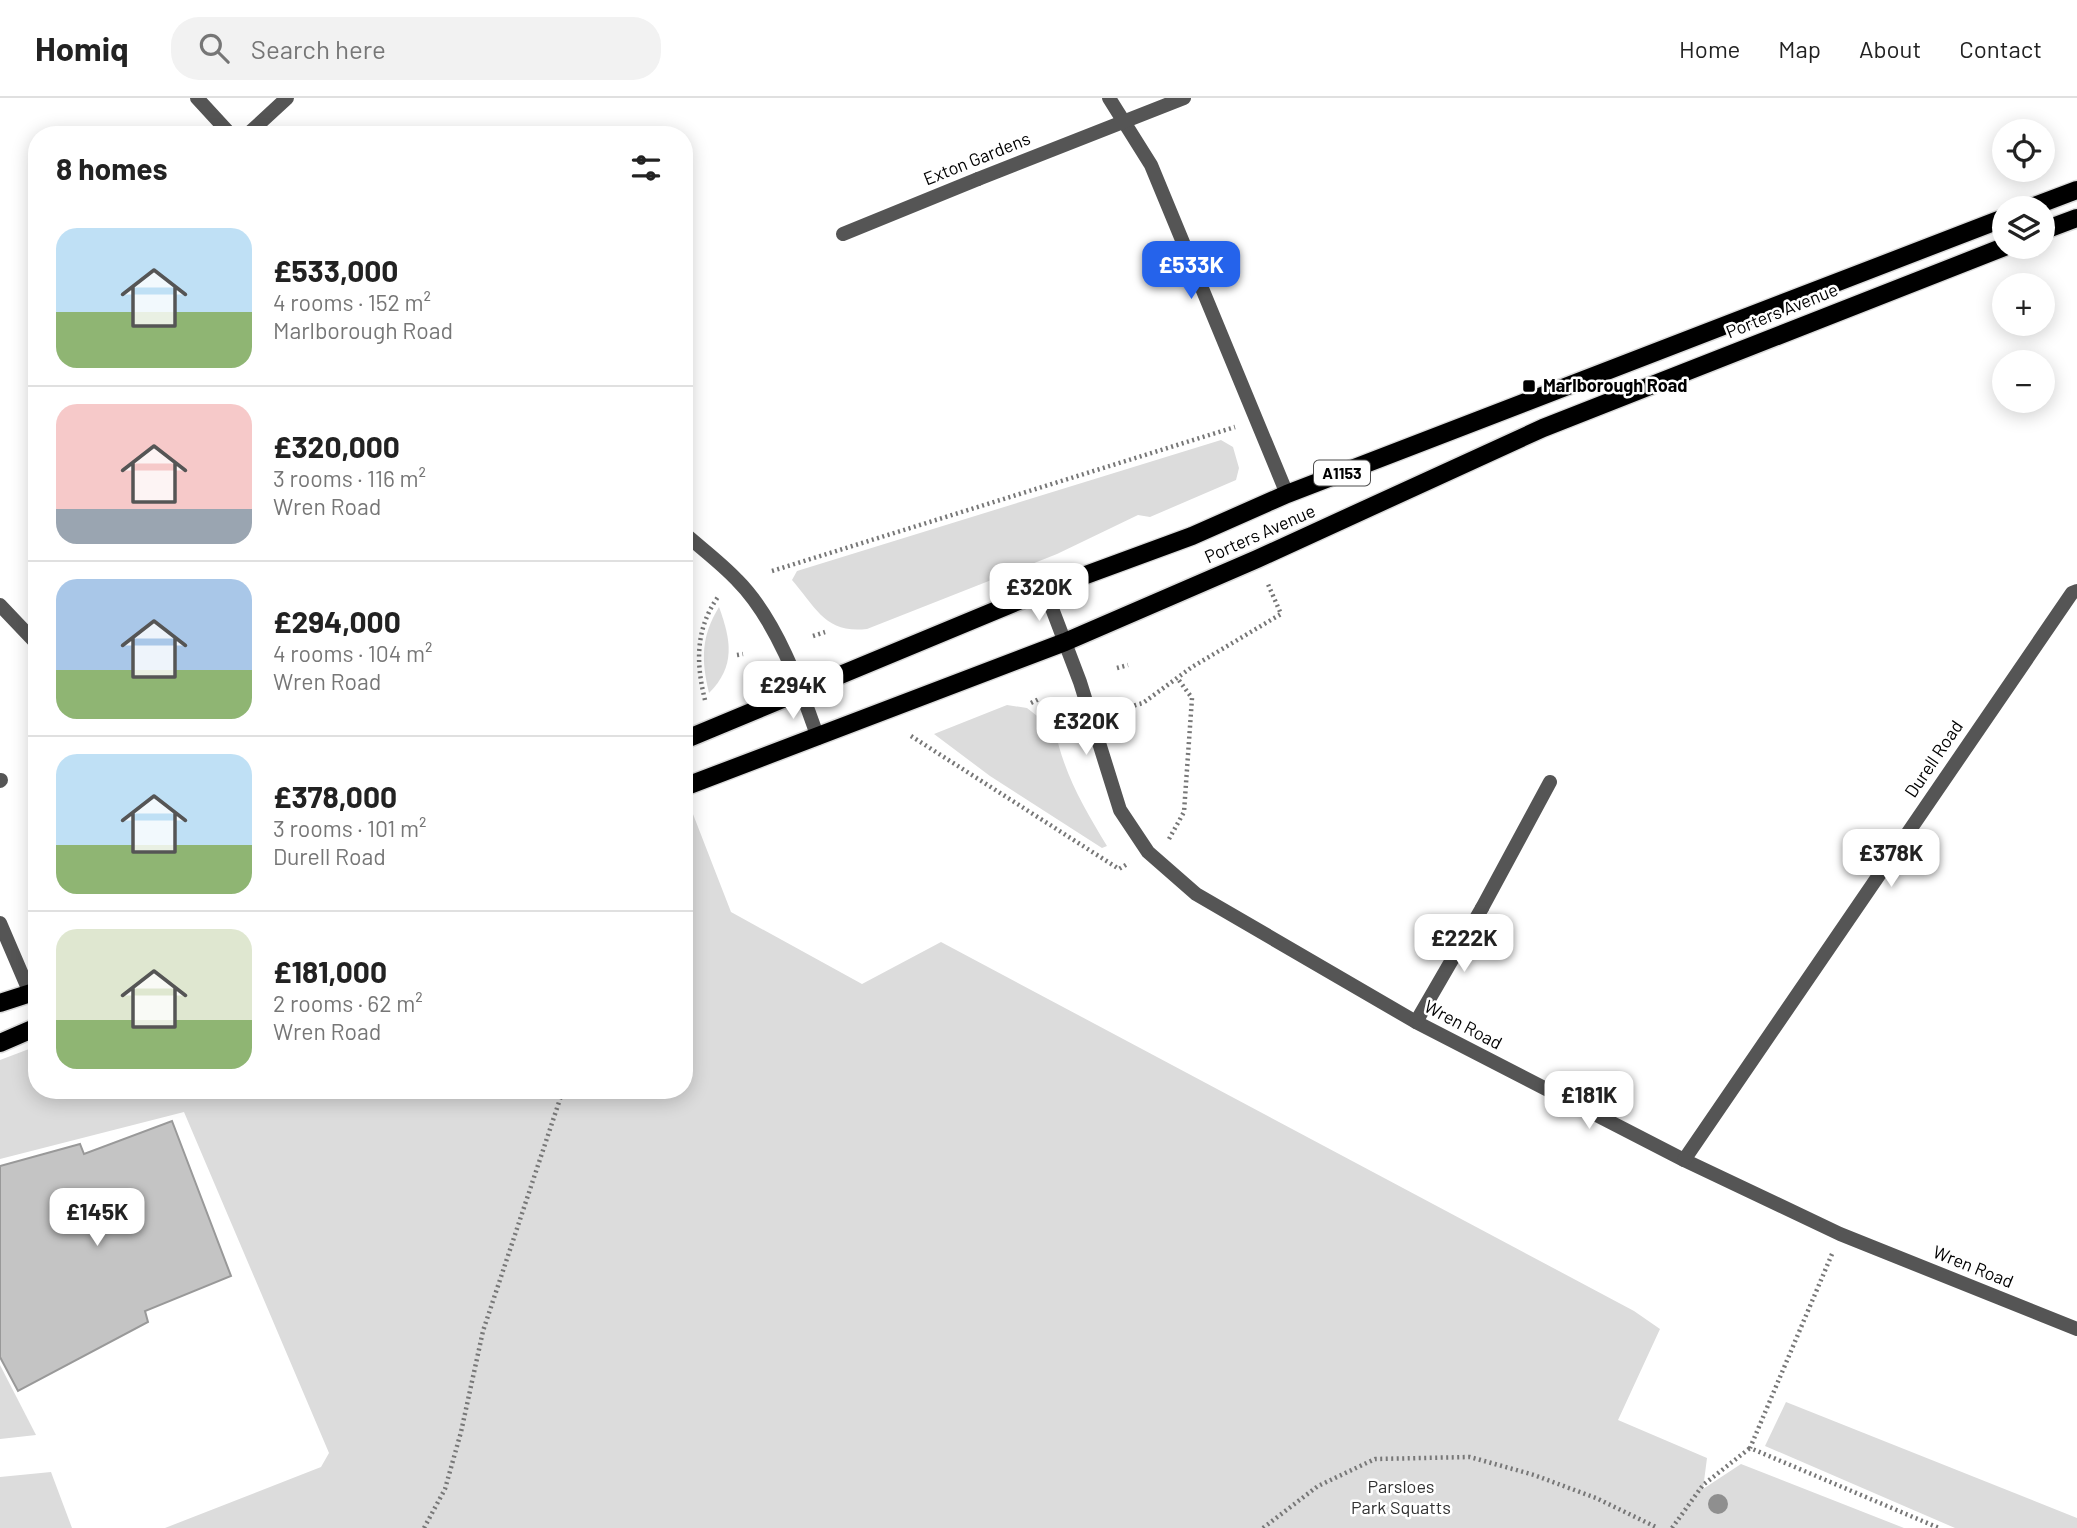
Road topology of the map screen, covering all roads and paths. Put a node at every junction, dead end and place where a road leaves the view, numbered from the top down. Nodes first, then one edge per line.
1 (197, 98) edge
2 (287, 98) edge
3 (1110, 98) edge
4 (1184, 98) edge
5 (1125, 121) junction
6 (222, 126) edge
7 (257, 126) edge
8 (2077, 190) edge
9 (2055, 198) edge
10 (2077, 218) edge
11 (1992, 223) edge
12 (2055, 226) edge
13 (843, 234) dead end
14 (1992, 252) edge
15 (1236, 427) dead end
16 (1287, 494) junction
17 (693, 541) edge
18 (772, 571) dead end
19 (1269, 585) dead end
20 (1045, 590) junction
21 (2077, 591) edge
22 (718, 597) dead end
23 (0, 605) edge
24 (825, 632) dead end
25 (28, 635) edge
26 (813, 636) dead end
27 (1065, 642) junction
28 (1128, 665) dead end
29 (1117, 668) dead end
30 (1178, 680) junction
31 (802, 692) junction
32 (1039, 699) dead end
33 (705, 700) dead end
34 (1031, 704) dead end
35 (1129, 707) dead end
36 (693, 736) edge
37 (911, 736) dead end
38 (818, 737) junction
39 (1550, 782) dead end
40 (693, 784) edge
41 (1147, 852) junction
42 (0, 923) edge
43 (28, 980) edge
44 (28, 994) edge
45 (0, 1003) edge
46 (1416, 1022) junction
47 (28, 1031) edge
48 (0, 1043) edge
49 (560, 1099) edge
50 (1684, 1160) junction
51 (1840, 1234) junction
52 (2077, 1329) edge
53 (1750, 1448) junction
54 (424, 1528) edge
55 (1263, 1528) edge
56 (1658, 1528) edge
57 (1672, 1528) edge
58 (1939, 1528) edge

1 - 6 street
2 - 7 street
3 - 5 street
4 - 5 street, Exton Gardens
5 - 13 street, Exton Gardens
5 - 16 street
8 - 9 main road
10 - 12 main road
11 - 16 main road, Porters Avenue / A1153
14 - 27 main road, Porters Avenue / A1153
15 - 18 path
16 - 20 main road, Porters Avenue / A1153
17 - 31 street
19 - 30 path
20 - 27 street, Wren Road
20 - 31 main road, Porters Avenue / A1153
21 - 50 street, Durell Road
22 - 33 path
23 - 25 street
24 - 26 path
27 - 38 main road, Porters Avenue / A1153
27 - 41 street, Wren Road
28 - 29 path
30 - 35 path
30 - 41 path
31 - 36 main road, Porters Avenue / A1153
31 - 38 street
32 - 34 path
37 - 41 path
38 - 40 main road, Porters Avenue / A1153
39 - 46 street
41 - 46 street, Wren Road
42 - 43 street
44 - 45 main road
46 - 50 street, Wren Road
47 - 48 main road
49 - 54 path
50 - 51 street, Wren Road
51 - 52 street, Wren Road
51 - 53 path
53 - 57 path
53 - 58 path
55 - 56 path

